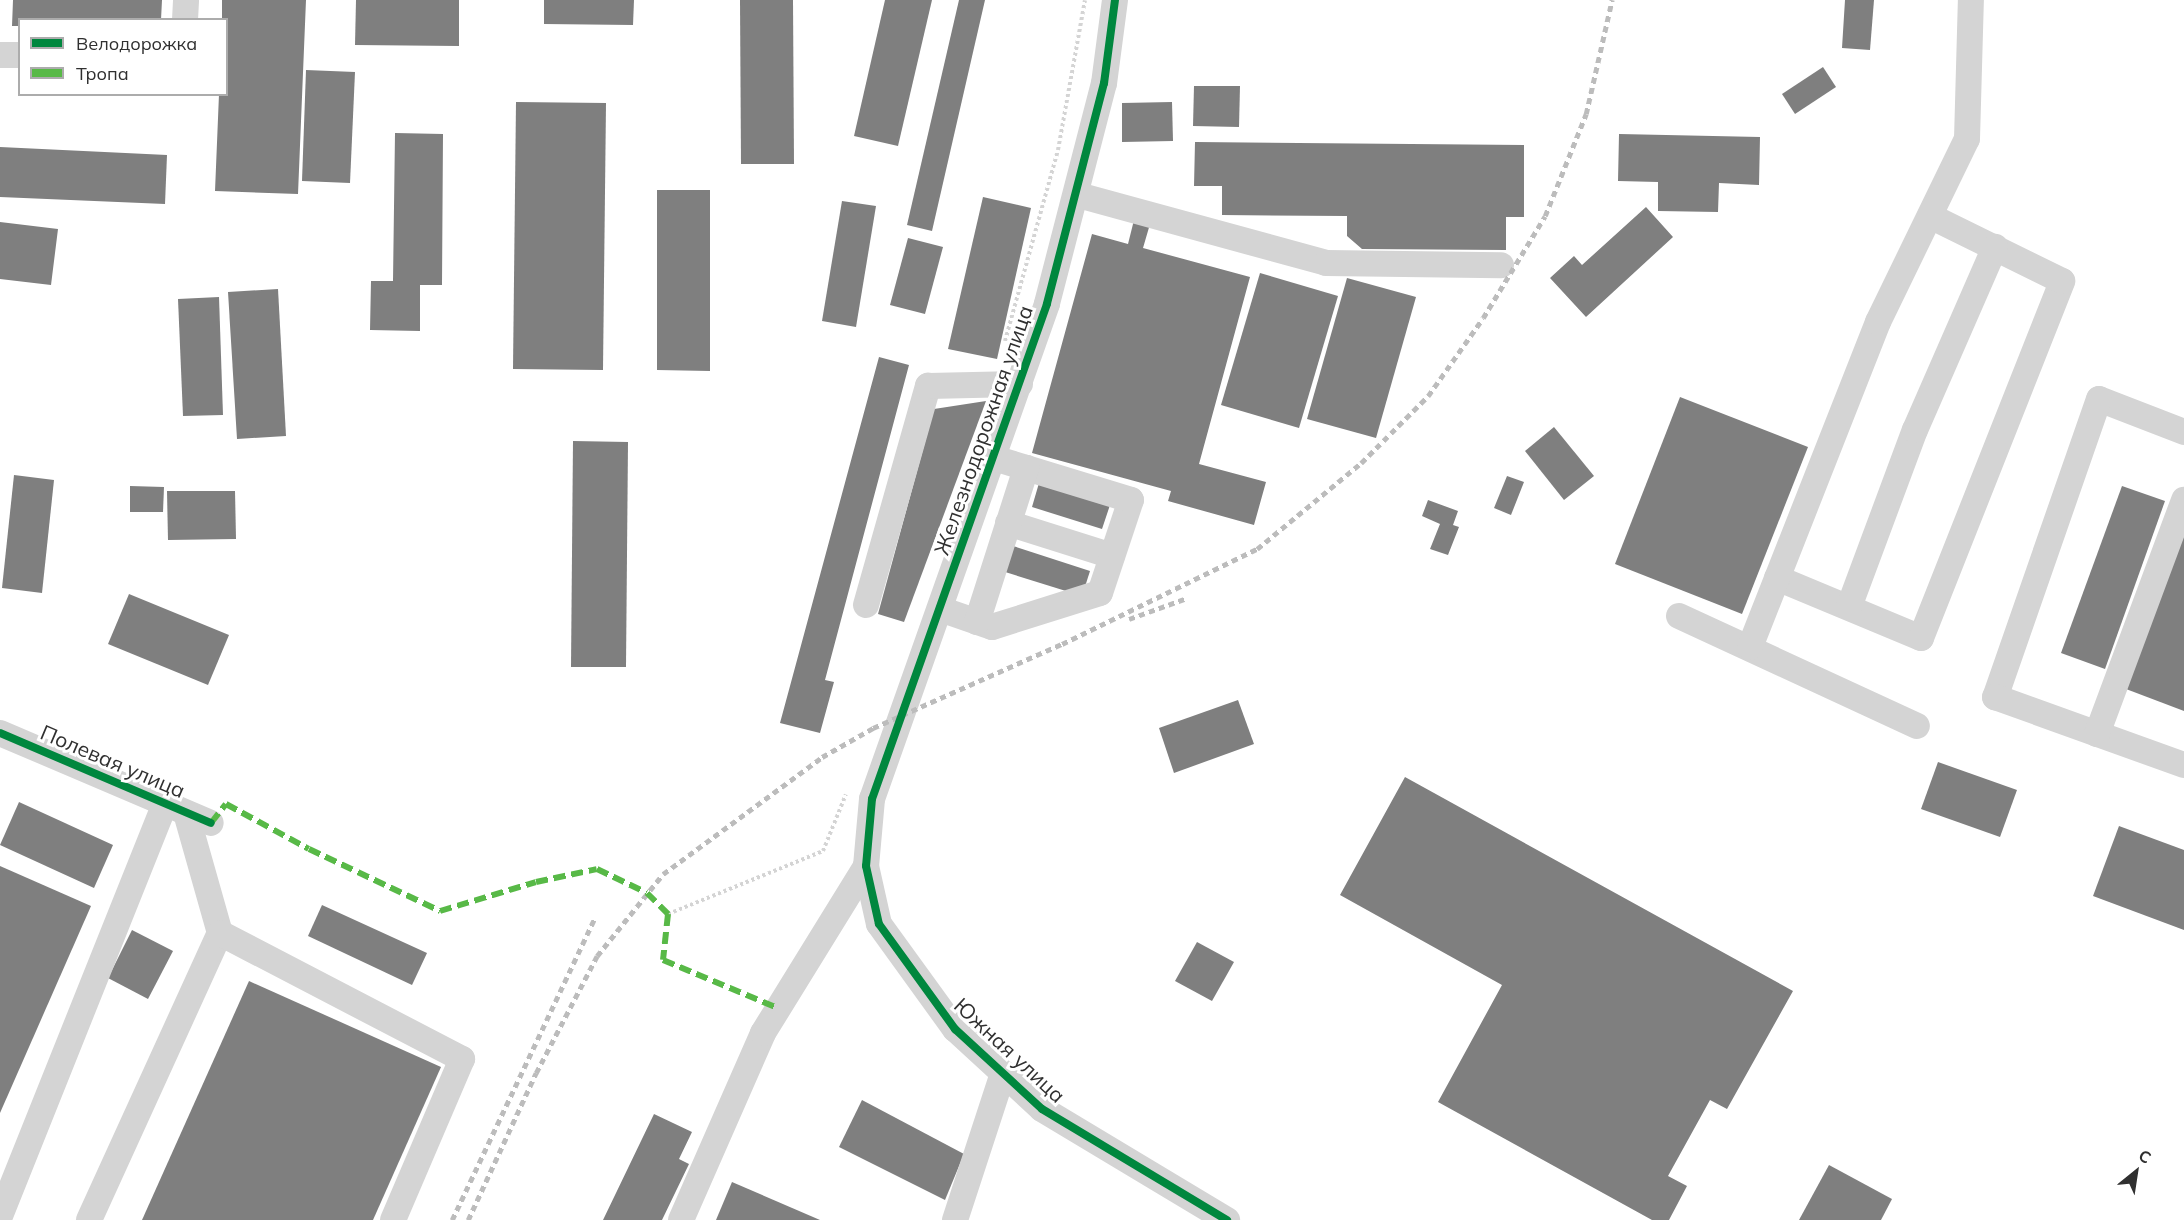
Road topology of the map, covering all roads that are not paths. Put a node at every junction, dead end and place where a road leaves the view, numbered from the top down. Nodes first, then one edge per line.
1 (186, 0) edge
2 (1115, 0) edge
3 (1971, 0) edge
4 (184, 18) edge
5 (0, 55) edge
6 (18, 55) edge
7 (1078, 195) junction
8 (1930, 216) junction
9 (1995, 247) junction
10 (1501, 264) dead end
11 (1008, 385) junction
12 (2184, 432) edge
13 (994, 458) junction
14 (1026, 468) junction
15 (2184, 500) edge
16 (1008, 523) junction
17 (1112, 556) junction
18 (1777, 578) junction
19 (866, 604) dead end
20 (1849, 607) junction
21 (940, 609) junction
22 (1679, 616) dead end
23 (977, 622) junction
24 (1750, 647) junction
25 (1917, 726) dead end
26 (0, 733) edge
27 (2097, 734) junction
28 (2184, 765) edge
29 (176, 808) junction
30 (211, 823) dead end
31 (866, 866) junction
32 (220, 933) junction
33 (1003, 1073) junction
34 (0, 1216) edge
35 (89, 1220) edge
36 (393, 1220) edge
37 (681, 1220) edge
38 (955, 1220) edge
39 (1227, 1220) edge

1 - 4 street
2 - 7 street, Железнодорожная улица
3 - 8 street
5 - 6 street
7 - 10 street
7 - 11 street, Железнодорожная улица
8 - 9 street
8 - 18 street
9 - 20 street
9 - 20 street
11 - 13 street, Железнодорожная улица
11 - 19 street
12 - 27 street
13 - 14 street
13 - 21 street, Железнодорожная улица
14 - 16 street
14 - 17 street
15 - 27 street
16 - 17 street
16 - 23 street
17 - 23 street
18 - 20 street
18 - 24 street
21 - 23 street
21 - 31 street, Железнодорожная улица
22 - 24 street
24 - 25 street
26 - 29 street, Полевая улица
27 - 28 street
29 - 30 street, Полевая улица
29 - 32 street
29 - 34 street
31 - 33 street, Южная улица
31 - 37 street
32 - 35 street
32 - 36 street
33 - 38 street
33 - 39 street, Южная улица

